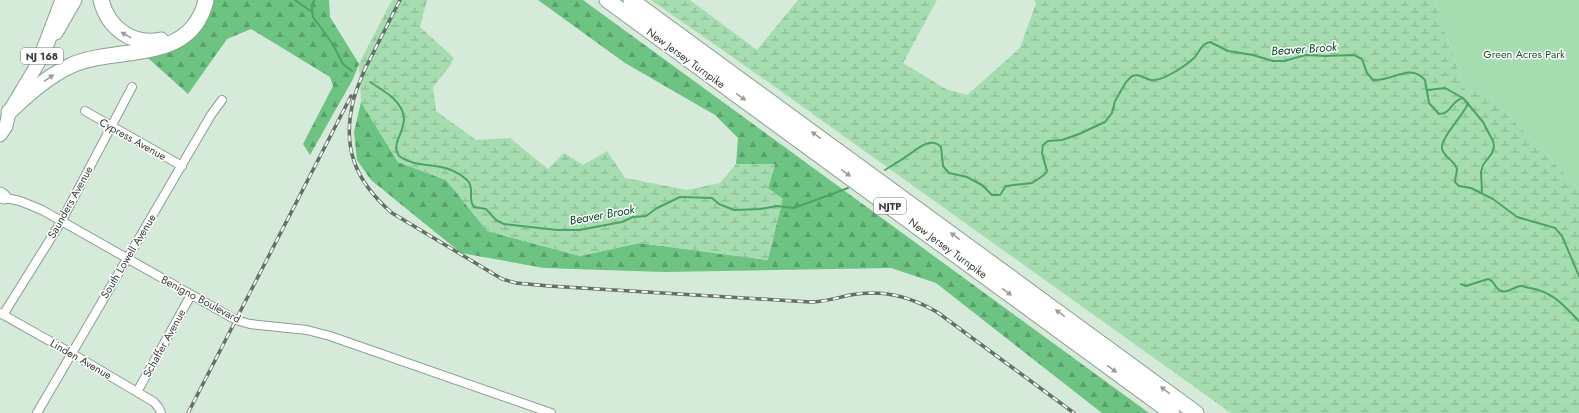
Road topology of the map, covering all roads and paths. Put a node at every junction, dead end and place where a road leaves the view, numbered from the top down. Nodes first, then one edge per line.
1 (63, 0) edge
2 (75, 0) edge
3 (101, 0) edge
4 (199, 0) edge
5 (206, 0) edge
6 (607, 0) edge
7 (631, 0) edge
8 (41, 58) junction
9 (132, 87) dead end
10 (222, 100) dead end
11 (84, 111) dead end
12 (4, 116) edge
13 (111, 127) junction
14 (0, 135) edge
15 (182, 166) junction
16 (1, 196) edge
17 (61, 222) junction
18 (126, 259) junction
19 (191, 295) junction
20 (2, 314) edge
21 (71, 353) junction
22 (137, 392) junction
23 (160, 410) edge
24 (37, 413) edge
25 (551, 413) edge
26 (1172, 413) edge
27 (1196, 413) edge

1 - 8 highway
2 - 8 main road, NJ 168
4 -> 3 highway
12 -> 5 highway
6 -> 26 highway, New Jersey Turnpike / NJTP
27 -> 7 highway, New Jersey Turnpike / NJTP
8 - 12 main road, NJ 168
9 - 13 street, Saunders Avenue
10 - 15 street, South Lowell Avenue
11 - 13 street, Cypress Avenue
12 - 14 main road, NJ 168
13 - 15 street, Cypress Avenue
13 - 17 street, Saunders Avenue
15 - 18 street, South Lowell Avenue
16 - 17 street, Benigno Boulevard
17 - 18 street, Benigno Boulevard
17 - 20 street, Saunders Avenue
18 - 19 street, Benigno Boulevard
18 - 21 street, South Lowell Avenue
19 - 22 street, Schaffer Avenue
19 - 25 street, Benigno Boulevard
20 - 21 street, Linden Avenue
21 - 22 street, Linden Avenue
21 - 24 street, South Lowell Avenue
22 - 23 street, Linden Avenue

